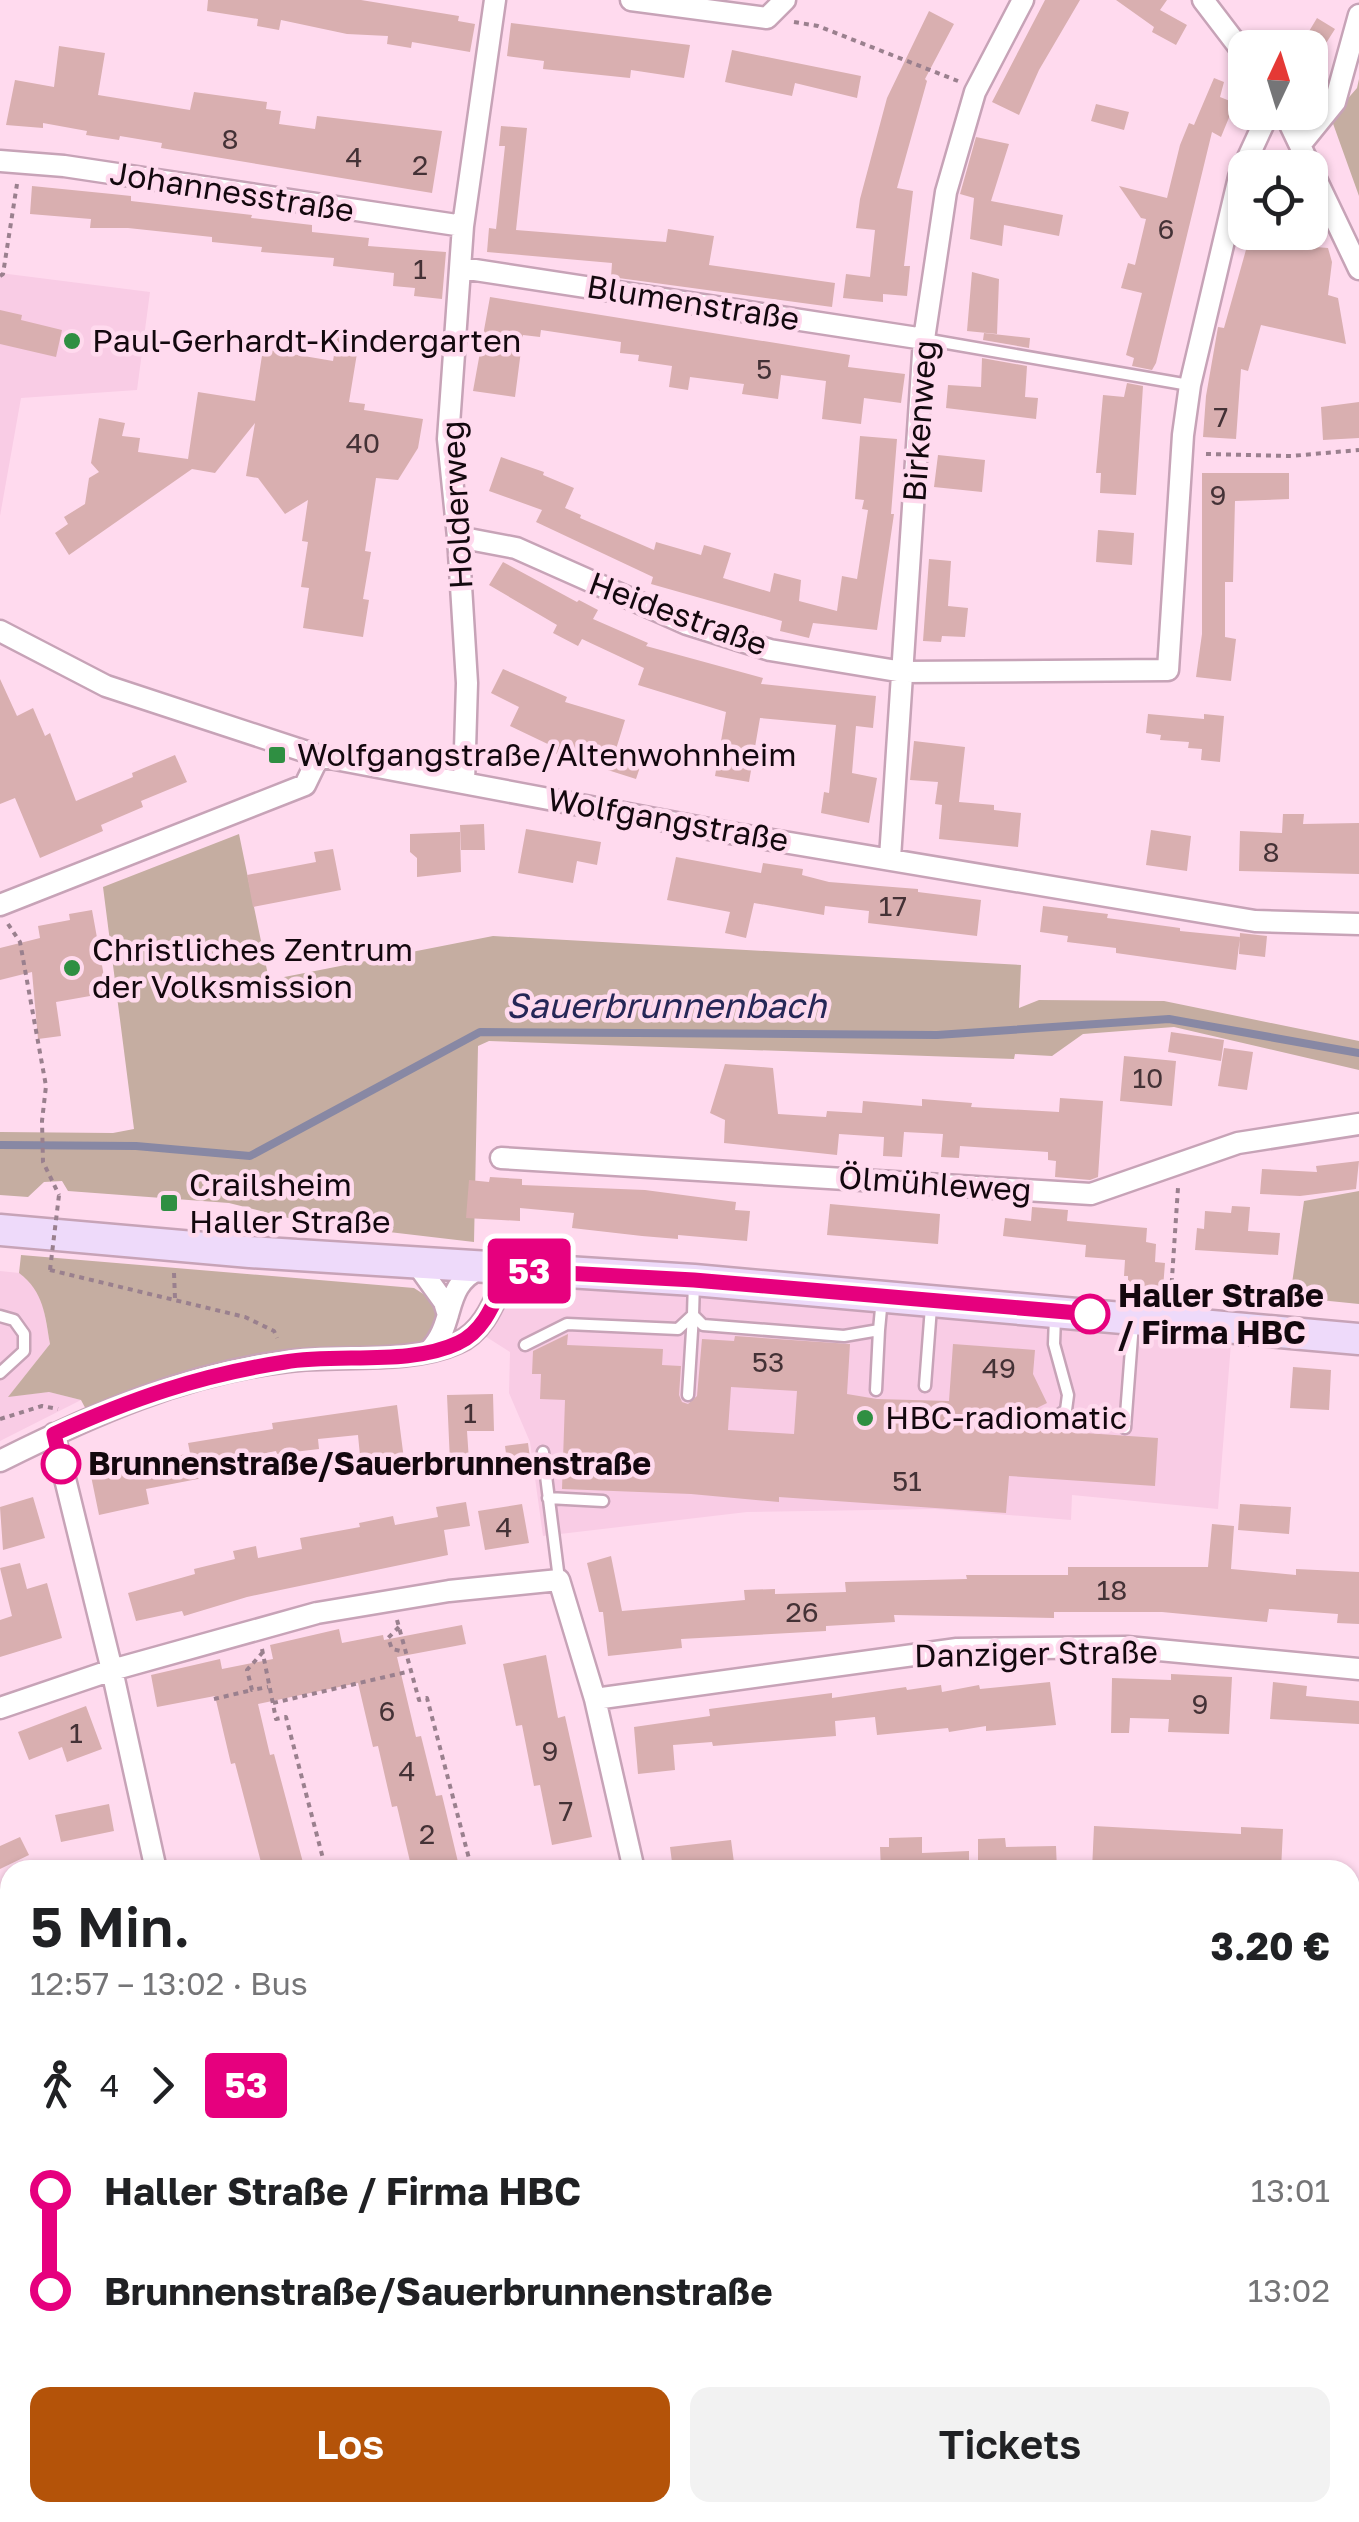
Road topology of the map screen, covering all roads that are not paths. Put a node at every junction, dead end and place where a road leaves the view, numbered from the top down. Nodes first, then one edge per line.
1 (495, 0) edge
2 (631, 0) edge
3 (785, 0) edge
4 (1023, 0) edge
5 (1203, 0) edge
6 (1359, 15) edge
7 (1228, 33) edge
8 (1260, 130) edge
9 (1293, 130) edge
10 (1300, 145) junction
11 (10, 162) edge
12 (464, 226) junction
13 (462, 268) junction
14 (1359, 268) edge
15 (924, 339) junction
16 (1190, 385) junction
17 (458, 536) junction
18 (2, 635) edge
19 (903, 672) junction
20 (320, 756) junction
21 (464, 784) junction
22 (890, 858) junction
23 (0, 909) edge
24 (1359, 924) edge
25 (1359, 1124) edge
26 (501, 1158) dead end
27 (0, 1230) edge
28 (416, 1263) junction
29 (495, 1269) junction
30 (694, 1280) junction
31 (882, 1297) junction
32 (931, 1301) junction
33 (1055, 1311) junction
34 (448, 1315) junction
35 (0, 1316) edge
36 (693, 1316) junction
37 (1134, 1317) junction
38 (879, 1330) junction
39 (1359, 1339) edge
40 (525, 1345) dead end
41 (429, 1351) junction
42 (0, 1373) edge
43 (925, 1386) dead end
44 (876, 1390) dead end
45 (688, 1396) dead end
46 (1032, 1422) dead end
47 (1125, 1428) dead end
48 (54, 1434) junction
49 (543, 1452) dead end
50 (0, 1461) edge
51 (548, 1498) junction
52 (603, 1501) dead end
53 (560, 1580) junction
54 (1359, 1669) edge
55 (112, 1670) junction
56 (595, 1699) junction
57 (0, 1708) edge
58 (154, 1860) edge
59 (632, 1860) edge

1 - 12 street, Holderweg
2 - 3 street
4 - 15 street, Birkenweg
5 - 7 street
6 - 10 street
8 - 16 street
9 - 10 street
10 - 14 street
11 - 12 street, Johannesstraße
12 - 13 street, Holderweg
13 - 15 street, Blumenstraße
13 - 17 street, Holderweg
15 - 16 lane
15 - 19 street, Birkenweg
16 - 19 street, Heidestraße
17 - 19 street, Heidestraße
17 - 21 street, Holderweg
18 - 20 street, Wolfgangstraße
19 - 22 street, Birkenweg
20 - 21 street, Wolfgangstraße
20 - 23 street
21 - 22 street, Wolfgangstraße
22 - 24 street, Wolfgangstraße
25 - 26 street, Ölmühleweg
27 - 28 main road
28 - 29 main road
28 - 34 street
29 - 30 main road
29 - 34 street
29 - 41 street
30 - 31 main road
30 - 36 lane
31 - 32 main road
31 - 38 lane
32 - 33 main road
32 - 43 lane
33 - 37 main road
33 - 46 lane
34 - 41 street
35 - 42 lane
36 - 38 lane
36 - 40 lane
36 - 45 lane
37 - 39 main road
37 - 47 lane
38 - 44 lane
41 - 48 street
48 - 50 street
48 - 55 street
49 - 51 lane
51 - 52 lane
51 - 53 lane
53 - 55 street
53 - 56 street
54 - 56 street, Danziger Straße
55 - 57 street
55 - 58 street
56 - 59 street

